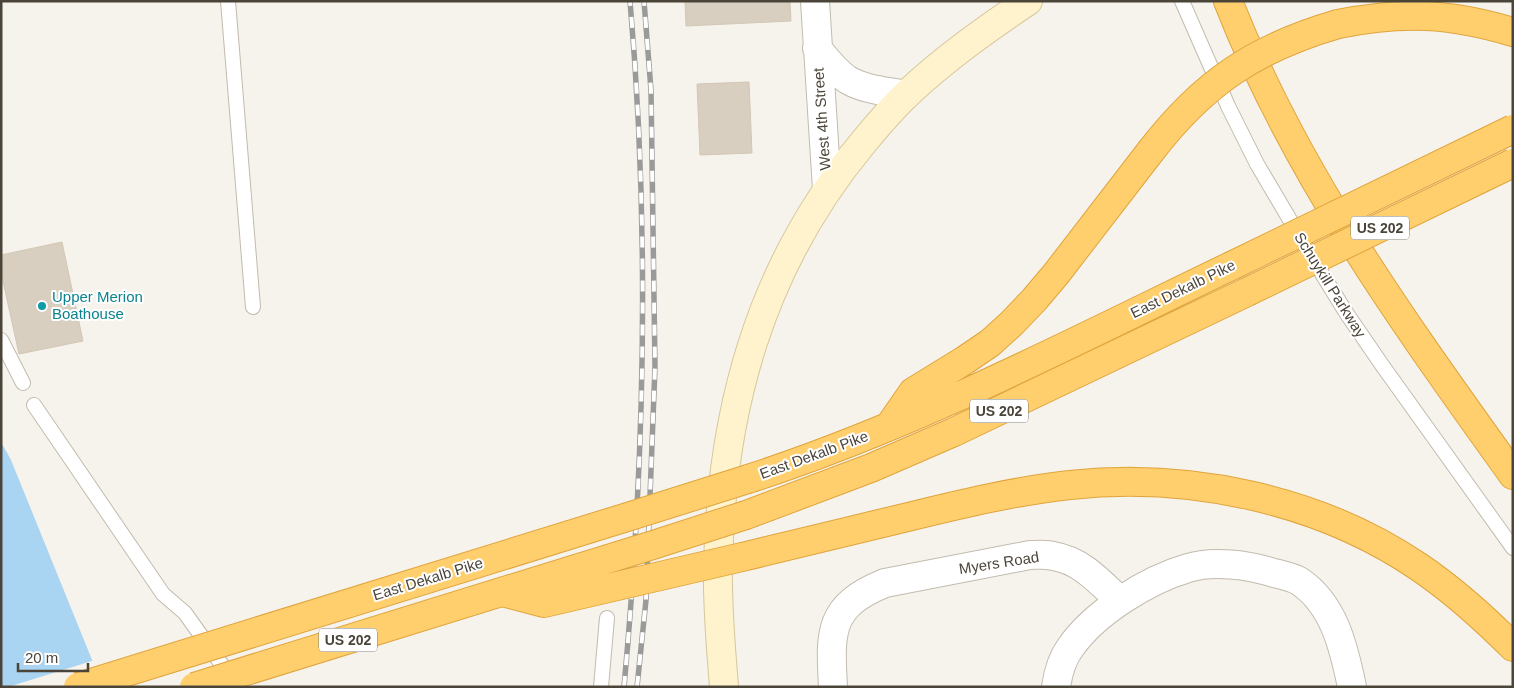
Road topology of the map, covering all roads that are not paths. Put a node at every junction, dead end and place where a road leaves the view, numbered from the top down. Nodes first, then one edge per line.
1 (228, 1) edge
2 (815, 1) edge
3 (1028, 1) edge
4 (1182, 1) edge
5 (1228, 1) edge
6 (1513, 32) edge
7 (817, 48) junction
8 (906, 95) junction
9 (1513, 129) edge
10 (1513, 163) edge
11 (827, 189) junction
12 (253, 307) dead end
13 (1, 340) edge
14 (23, 383) dead end
15 (34, 405) dead end
16 (890, 425) junction
17 (1513, 475) edge
18 (1513, 548) edge
19 (502, 592) junction
20 (1120, 601) junction
21 (608, 618) dead end
22 (1513, 648) edge
23 (78, 687) edge
24 (194, 687) edge
25 (237, 687) edge
26 (601, 687) edge
27 (724, 687) edge
28 (833, 687) edge
29 (1056, 687) edge
30 (1352, 687) edge

1 - 12 lane
2 - 7 street, West 4th Street
3 - 8 main road
4 - 18 lane, Schuykill Parkway
5 - 17 highway
6 - 16 highway, bridge
7 - 8 street, West 4th Street
7 - 11 street, West 4th Street
8 - 11 main road
9 - 16 highway, East Dekalb Pike, bridge
10 - 19 highway, East Dekalb Pike / US 202, bridge
11 - 27 main road
13 - 14 lane
15 - 25 lane
16 - 23 highway, East Dekalb Pike, bridge
19 - 22 highway, bridge
19 - 24 highway, East Dekalb Pike / US 202, bridge
20 - 28 street, Myers Road
20 - 29 street
20 - 30 street
21 - 26 lane

